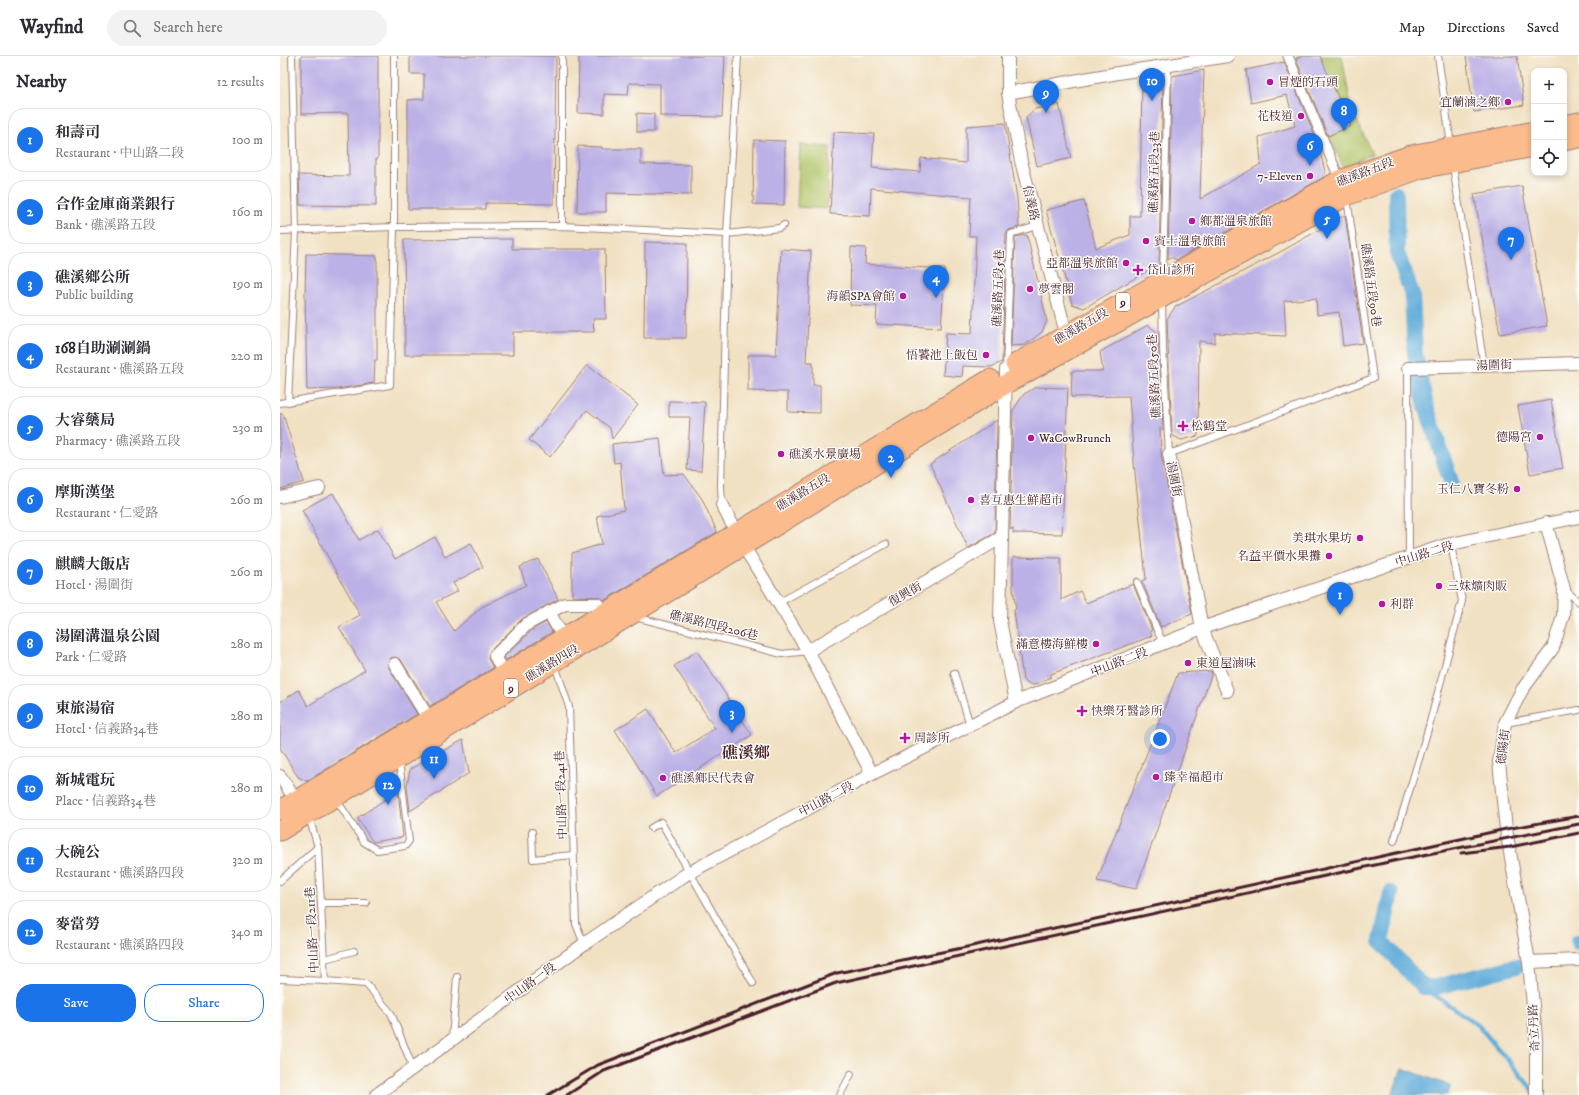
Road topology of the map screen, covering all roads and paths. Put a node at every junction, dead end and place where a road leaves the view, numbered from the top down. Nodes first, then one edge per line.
1 (292, 56) edge
2 (394, 56) edge
3 (562, 56) edge
4 (738, 56) edge
5 (1008, 56) edge
6 (1228, 56) edge
7 (1288, 56) edge
8 (1438, 56) edge
9 (1168, 65) junction
10 (1008, 93) junction
11 (1579, 122) edge
12 (1567, 124) edge
13 (1531, 132) edge
14 (1579, 138) edge
15 (1567, 140) edge
16 (1531, 147) edge
17 (1452, 155) junction
18 (1343, 188) junction
19 (784, 225) dead end
20 (562, 226) junction
21 (1037, 226) junction
22 (394, 227) junction
23 (280, 231) edge
24 (296, 231) junction
25 (727, 234) junction
26 (1162, 288) junction
27 (1068, 342) junction
28 (1579, 363) edge
29 (1484, 366) junction
30 (1408, 368) joint
31 (1006, 377) junction
32 (1373, 378) joint
33 (288, 402) junction
34 (280, 403) edge
35 (1169, 454) junction
36 (318, 488) dead end
37 (280, 497) edge
38 (722, 505) joint
39 (1579, 517) edge
40 (1546, 523) junction
41 (1002, 537) junction
42 (740, 540) junction
43 (886, 544) dead end
44 (1451, 545) junction
45 (1409, 558) junction
46 (1137, 582) dead end
47 (1564, 589) junction
48 (1579, 602) edge
49 (778, 603) junction
50 (549, 612) junction
51 (621, 612) junction
52 (1202, 628) junction
53 (567, 644) junction
54 (1163, 644) junction
55 (808, 651) junction
56 (550, 654) junction
57 (395, 664) dead end
58 (954, 673) dead end
59 (508, 680) junction
60 (1227, 691) dead end
61 (1016, 702) junction
62 (1579, 710) edge
63 (1505, 724) junction
64 (970, 725) junction
65 (433, 726) junction
66 (398, 758) junction
67 (872, 774) junction
68 (280, 776) edge
69 (335, 797) junction
70 (294, 808) edge
71 (651, 828) dead end
72 (280, 831) edge
73 (532, 832) dead end
74 (1394, 841) dead end
75 (318, 847) junction
76 (573, 855) junction
77 (688, 874) junction
78 (280, 880) edge
79 (322, 903) junction
80 (366, 903) dead end
81 (584, 944) junction
82 (354, 952) dead end
83 (324, 959) junction
84 (1579, 960) edge
85 (1530, 962) junction
86 (457, 977) dead end
87 (280, 979) edge
88 (325, 981) junction
89 (753, 983) dead end
90 (452, 1039) junction
91 (413, 1068) junction
92 (851, 1074) dead end
93 (376, 1095) edge
94 (840, 1095) edge
95 (1536, 1095) edge

1 - 24 lane
2 - 22 lane
3 - 20 lane
4 - 25 lane
5 - 10 street, 信義路
6 - 9 street
7 - 18 street
8 - 17 lane
9 - 10 street
9 - 26 lane, 礁溪路五段23巷
10 - 21 street, 信義路
11 - 12 main road
13 - 17 main road, 礁溪路五段 / 9
14 - 15 main road
16 - 17 main road, 礁溪路五段 / 9
17 - 18 main road, 礁溪路五段 / 9
17 - 29 lane
18 - 26 main road, 礁溪路五段 / 9
18 - 32 lane, 礁溪路五段90巷
19 - 25 lane
20 - 22 lane
20 - 25 lane
21 - 27 street, 信義路
21 - 31 lane, 礁溪路五段5巷
22 - 24 lane
22 - 33 lane
23 - 24 lane
24 - 33 lane
25 - 38 lane
26 - 27 main road, 礁溪路五段 / 9
26 - 35 lane, 礁溪路五段50巷
27 - 31 main road, 礁溪路五段 / 9
28 - 29 street, 湯圍街
29 - 30 street, 湯圍街
30 - 45 lane
31 - 41 street
31 - 42 main road, 礁溪路五段 / 9
32 - 35 lane, 湯圍街
33 - 34 lane
35 - 52 street, 湯圍街
36 - 37 street
38 - 42 street
39 - 40 street, 中山路二段
40 - 44 street, 中山路二段
40 - 47 street, 德陽街
41 - 55 street, 復興街
41 - 61 street
42 - 49 street
42 - 51 main road, 礁溪路四段 / 9
43 - 49 lane
44 - 45 street, 中山路二段
44 - 74 lane
45 - 52 street, 中山路二段
46 - 54 lane
47 - 48 lane
47 - 63 street, 德陽街
49 - 55 street
50 - 51 street
50 - 53 street
50 - 59 street
51 - 53 main road, 礁溪路四段 / 9
51 - 55 lane, 礁溪路四段206巷
52 - 54 street, 中山路二段
52 - 60 street, 湯圍街
53 - 56 main road, 礁溪路四段 / 9
54 - 61 street, 中山路二段
55 - 67 street
56 - 59 main road, 礁溪路四段 / 9
56 - 76 lane, 中山路一段241巷
57 - 65 street
58 - 64 lane
59 - 65 main road, 礁溪路四段 / 9
61 - 64 street, 中山路二段
62 - 63 lane
63 - 85 street, 德陽街
64 - 67 street, 中山路二段
65 - 66 main road, 礁溪路四段 / 9
65 - 70 main road, 礁溪路四段 / 9
66 - 69 main road, 礁溪路四段 / 9
66 - 69 lane
67 - 77 street, 中山路二段
68 - 70 street
69 - 70 main road, 礁溪路四段 / 9
70 - 72 main road, 礁溪路四段 / 9
70 - 75 lane, 中山路一段211巷
71 - 77 lane
73 - 76 lane
75 - 78 lane
75 - 79 lane, 中山路一段211巷
76 - 81 lane, 中山路一段241巷
77 - 81 street, 中山路一段
77 - 89 lane
79 - 80 lane
79 - 83 lane, 中山路一段211巷
81 - 90 street, 中山路一段
82 - 83 lane
83 - 88 lane, 中山路一段211巷
84 - 85 street
85 - 95 street, 奇立丹路
86 - 90 lane
87 - 88 lane
88 - 91 lane, 中山路一段211巷
90 - 91 street, 中山路一段
91 - 93 street, 中山路一段
92 - 94 lane

